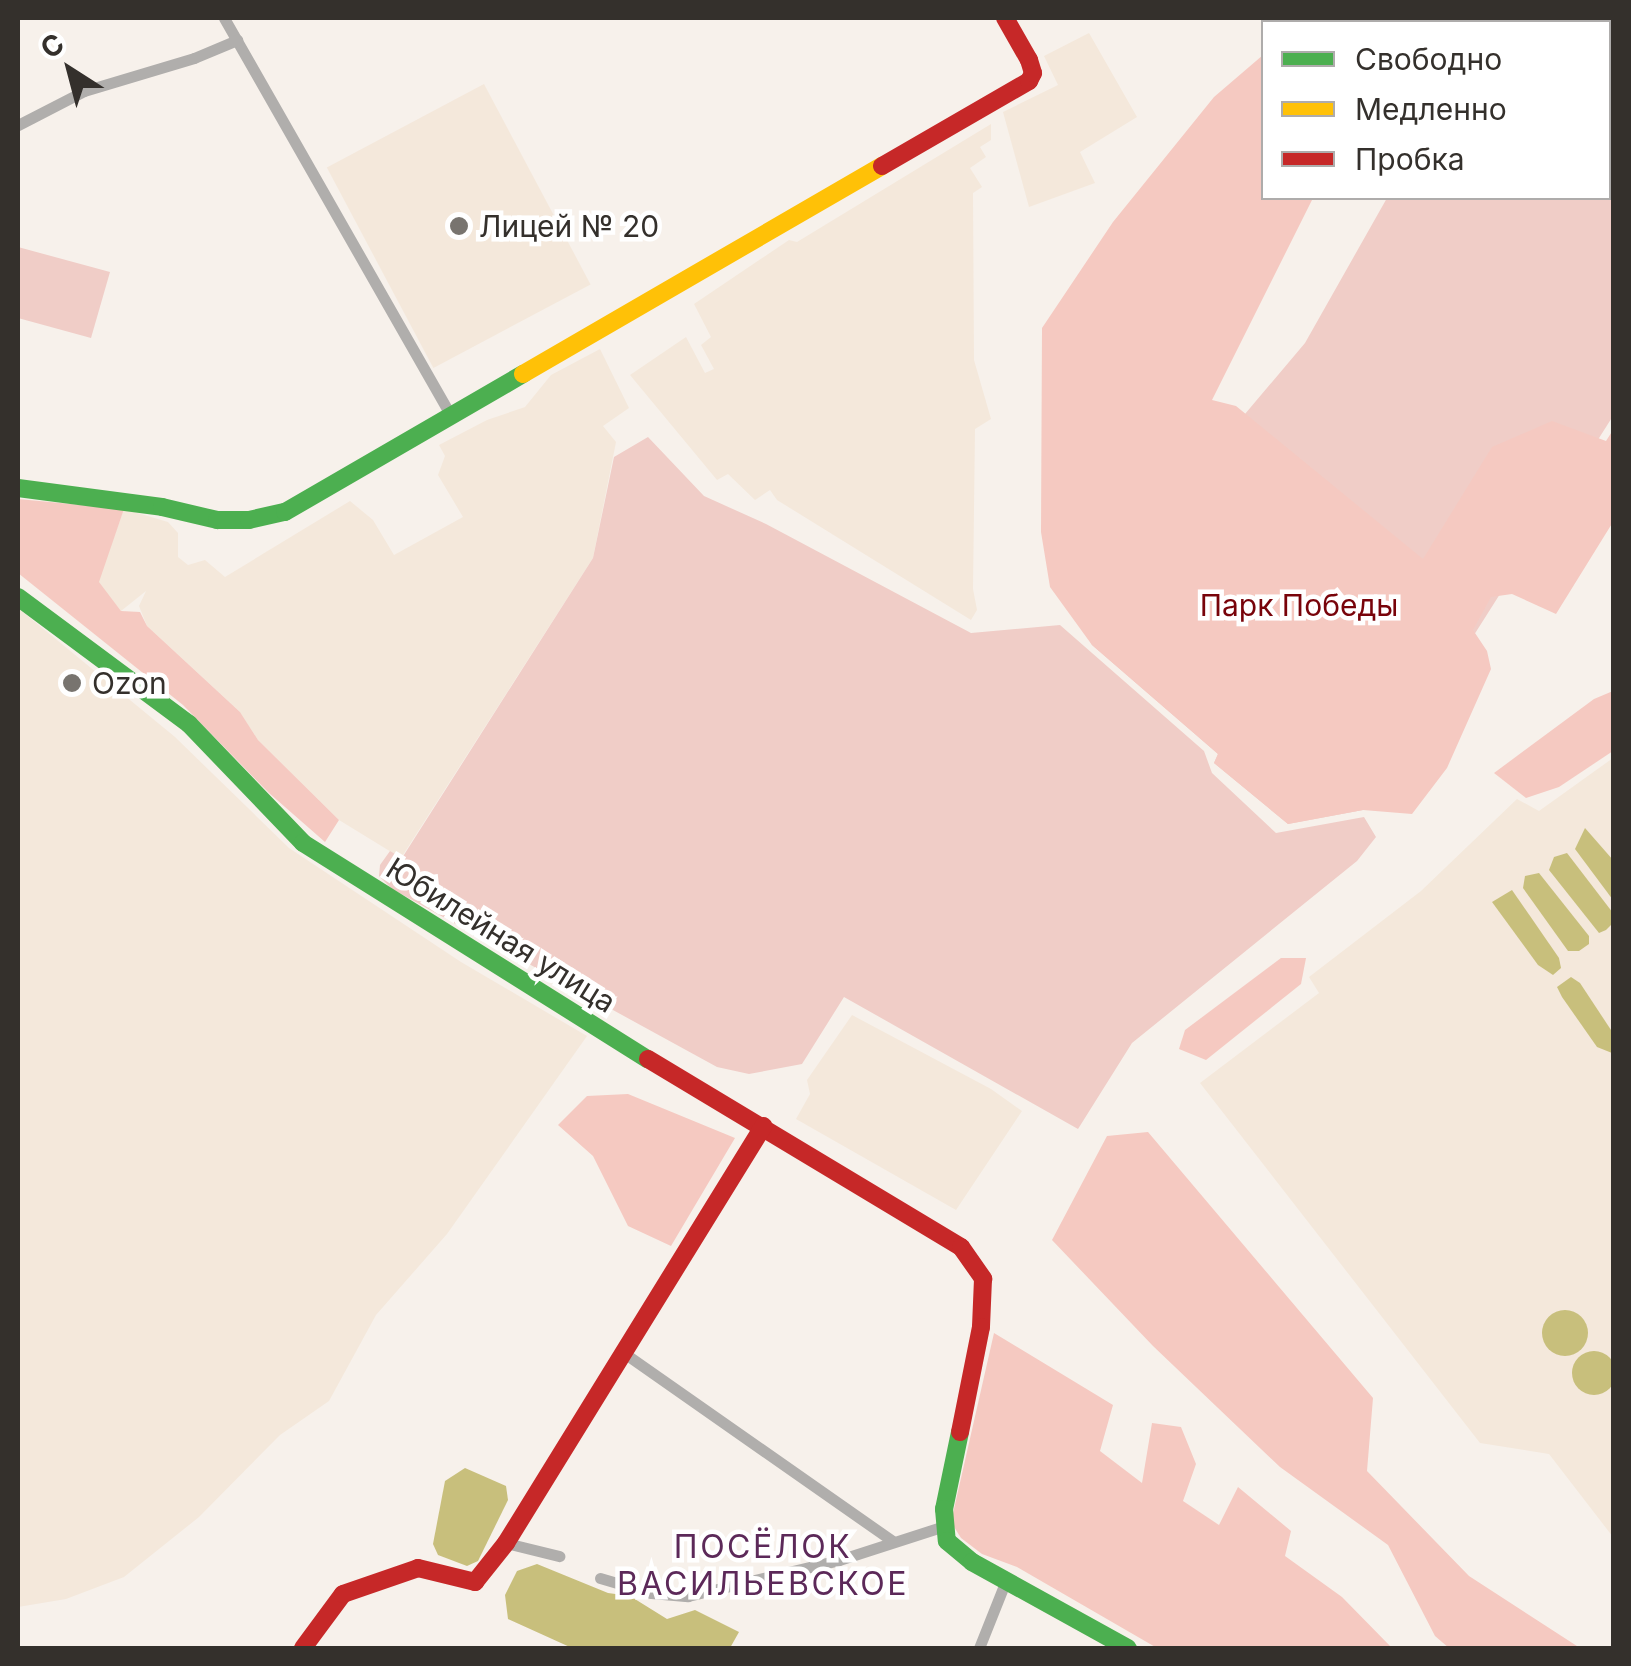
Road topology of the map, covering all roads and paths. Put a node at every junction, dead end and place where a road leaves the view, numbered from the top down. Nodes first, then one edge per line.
1 (224, 18) edge
2 (1005, 18) edge
3 (237, 40) junction
4 (18, 126) edge
5 (452, 417) junction
6 (18, 488) edge
7 (18, 597) edge
8 (764, 1126) junction
9 (624, 1353) junction
10 (944, 1526) junction
11 (892, 1541) junction
12 (506, 1542) junction
13 (559, 1556) dead end
14 (600, 1578) dead end
15 (1006, 1580) junction
16 (303, 1648) edge
17 (979, 1648) edge
18 (1128, 1648) edge

1 - 3 street
2 - 5 street
3 - 4 street
3 - 5 street
5 - 6 street
7 - 8 street, Юбилейная улица
8 - 9 street
8 - 10 street, Юбилейная улица
9 - 11 street
9 - 12 street
10 - 11 street
10 - 15 street
11 - 14 street
12 - 13 street
12 - 16 street
15 - 17 street
15 - 18 street

